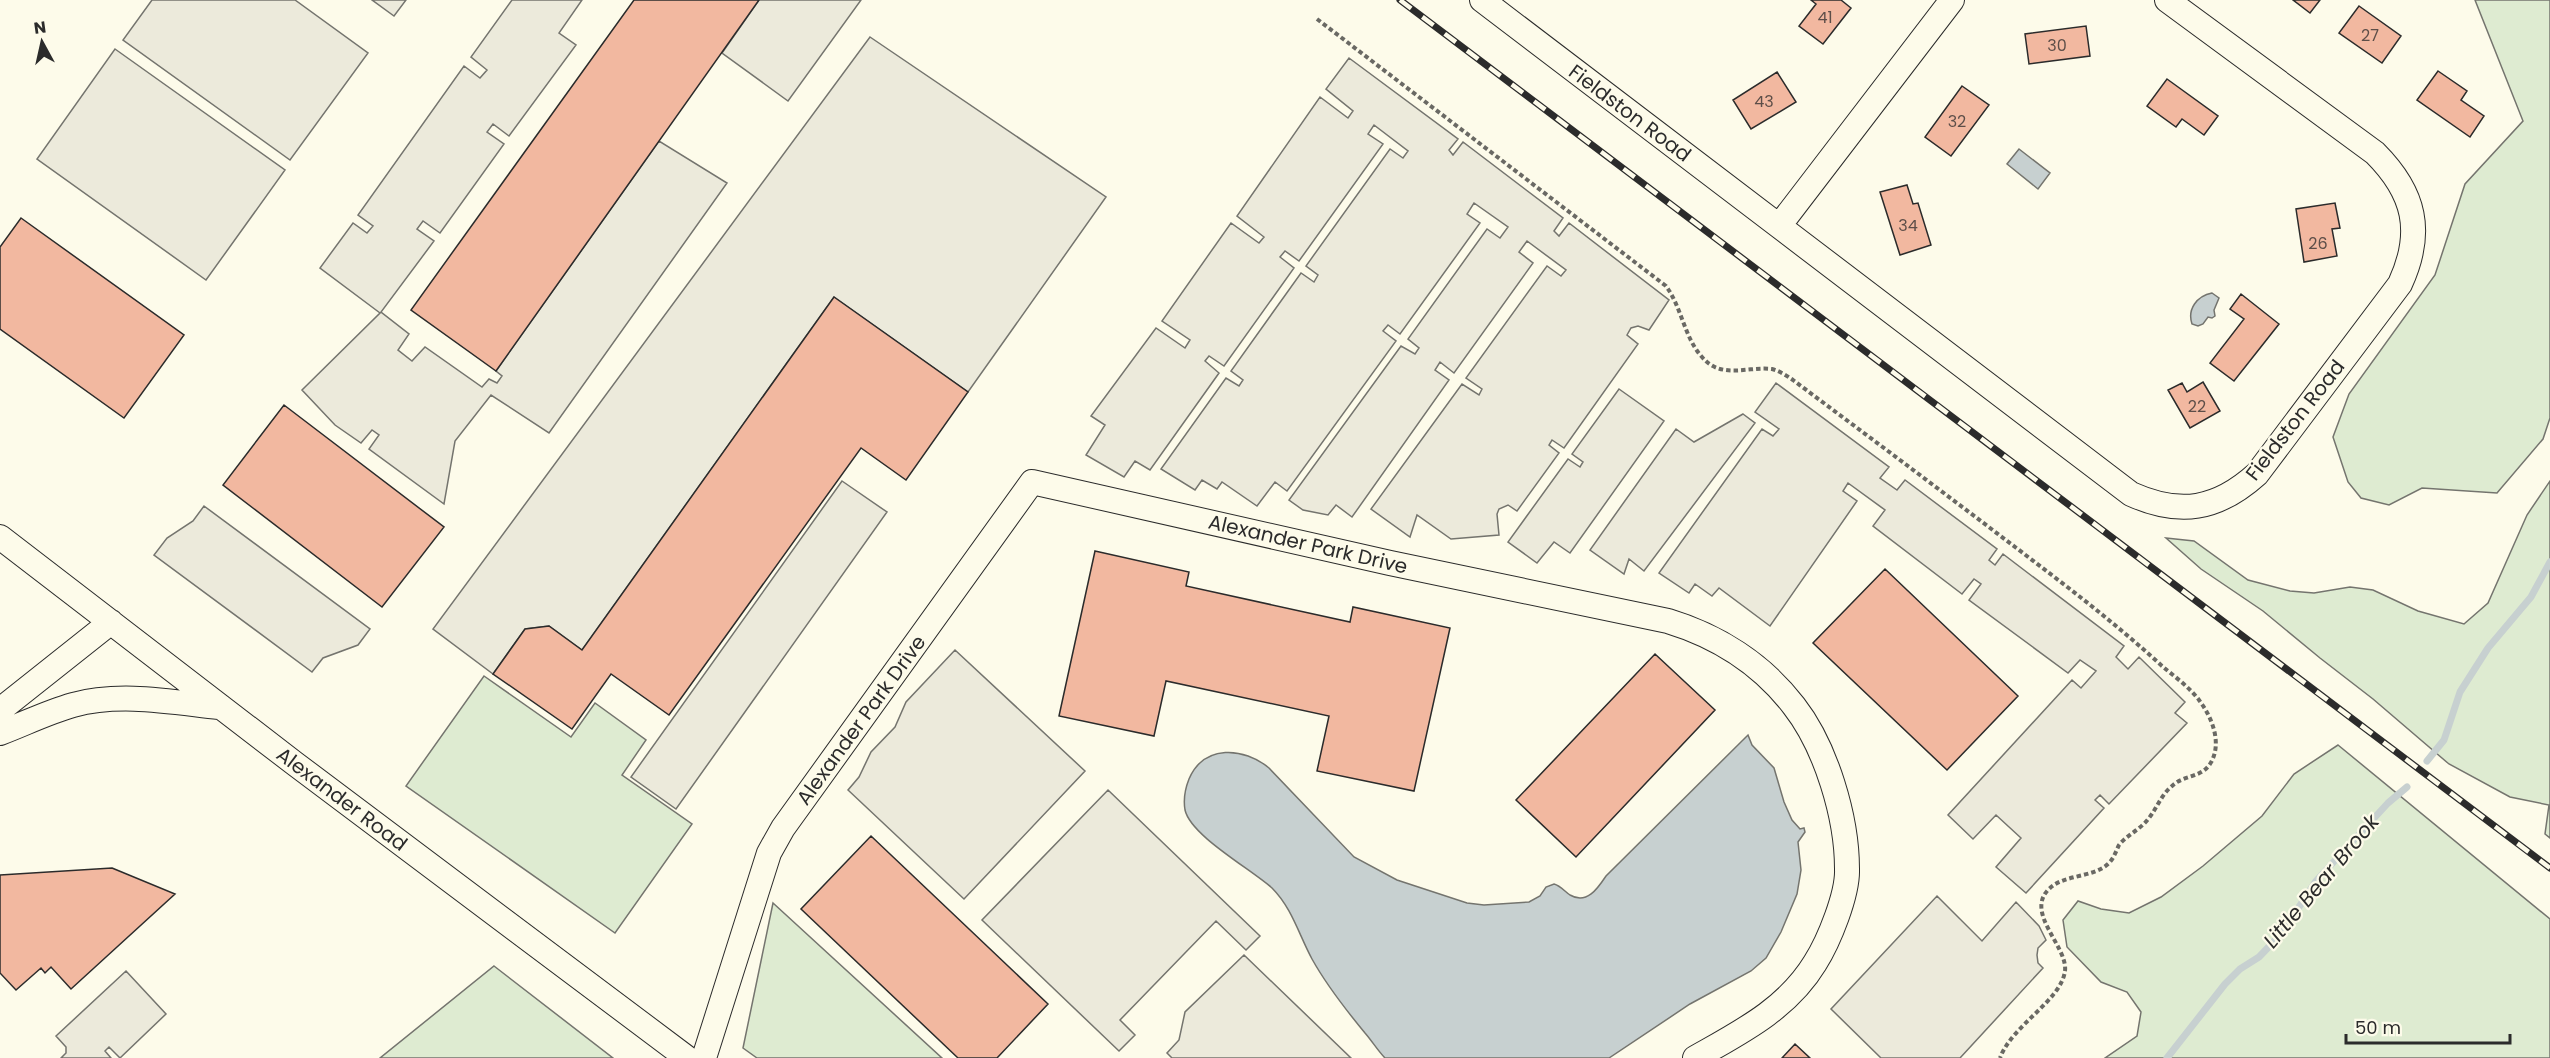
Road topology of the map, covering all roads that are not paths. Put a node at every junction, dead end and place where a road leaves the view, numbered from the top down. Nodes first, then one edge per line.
1 (1482, 0) edge
2 (1952, 0) edge
3 (2167, 0) edge
4 (1779, 226) junction
5 (0, 537) edge
6 (111, 622) junction
7 (220, 707) junction
8 (0, 710) edge
9 (0, 733) edge
10 (687, 1058) edge
11 (704, 1058) edge
12 (1695, 1058) edge

1 - 4 street, Fieldston Road
2 - 4 street
3 - 4 street, Fieldston Road
5 - 6 street, Alexander Road
6 - 7 street, Alexander Road
6 - 8 street
7 - 9 street
7 - 10 street, Alexander Road
11 - 12 street, Alexander Park Drive

